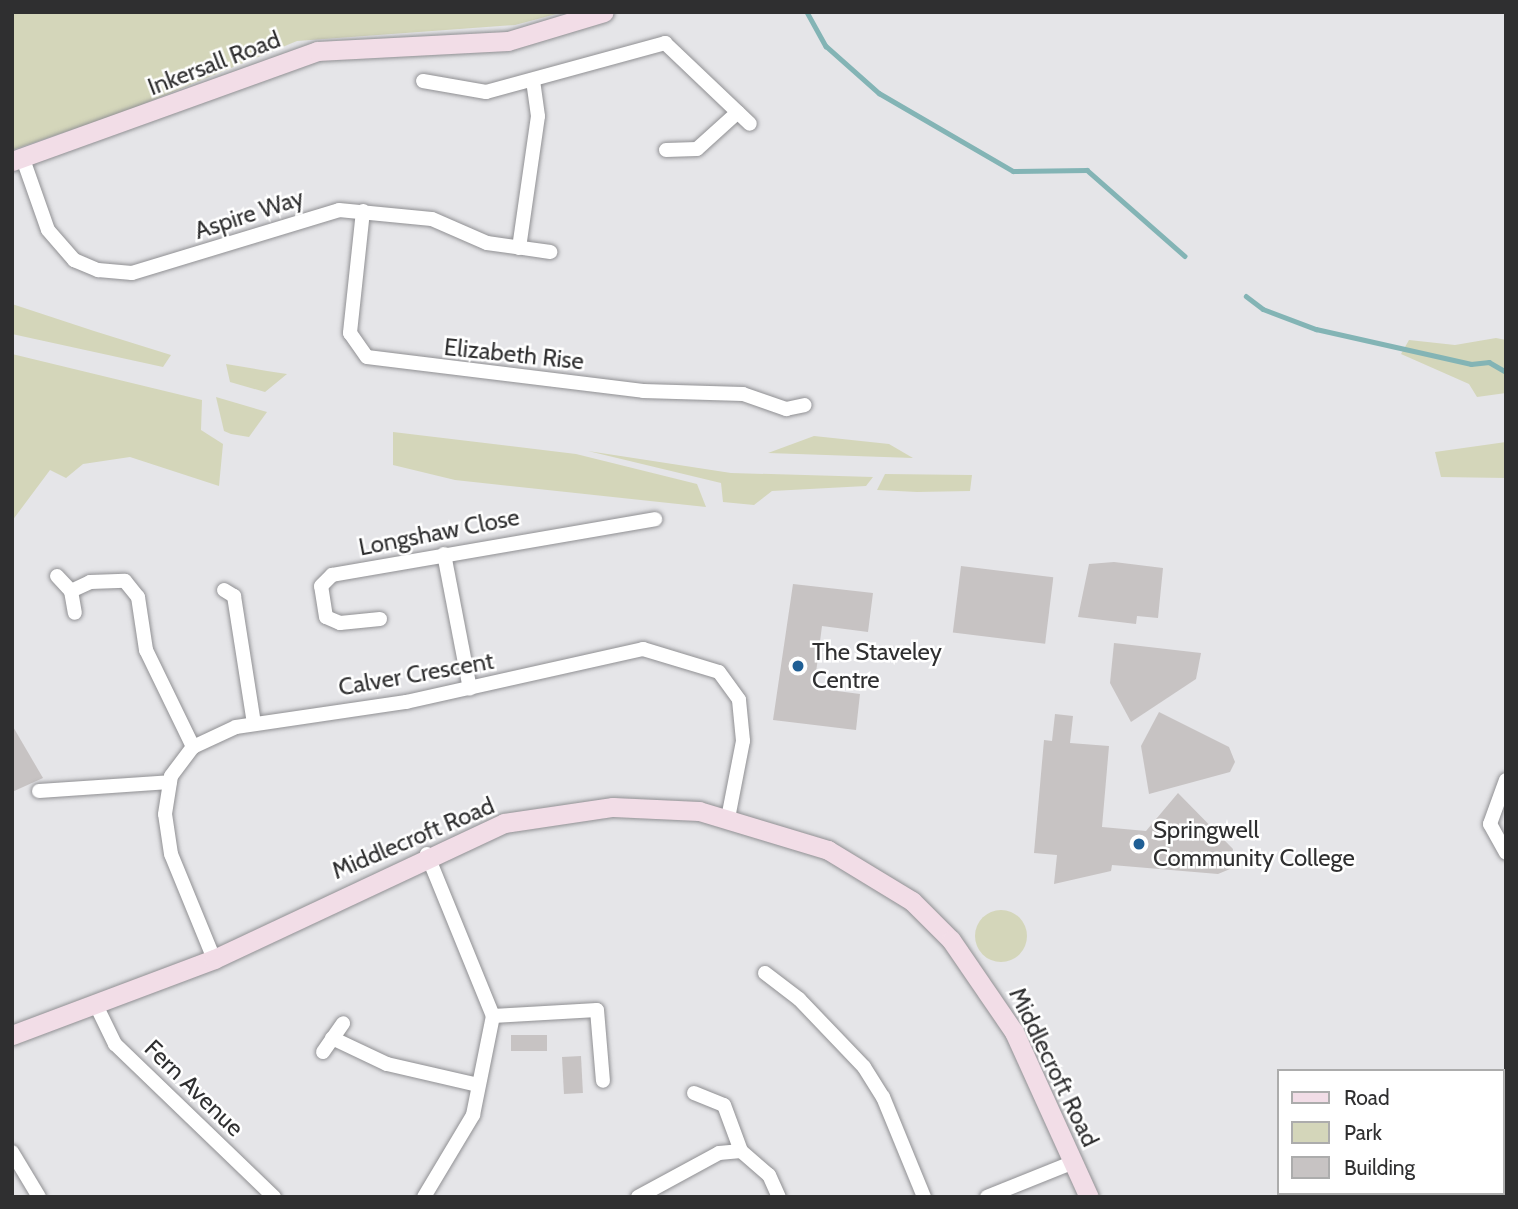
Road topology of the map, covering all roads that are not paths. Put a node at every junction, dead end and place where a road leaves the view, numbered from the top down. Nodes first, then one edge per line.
1 (604, 12) edge
2 (533, 80) junction
3 (423, 81) dead end
4 (738, 112) junction
5 (750, 124) dead end
6 (666, 150) dead end
7 (18, 160) edge
8 (363, 211) junction
9 (519, 248) junction
10 (550, 252) dead end
11 (805, 405) dead end
12 (655, 519) dead end
13 (444, 554) junction
14 (57, 576) dead end
15 (225, 590) dead end
16 (71, 591) junction
17 (75, 613) dead end
18 (380, 619) dead end
19 (470, 689) junction
20 (254, 723) junction
21 (193, 747) junction
22 (1506, 780) edge
23 (170, 782) junction
24 (39, 791) dead end
25 (728, 818) junction
26 (1506, 853) edge
27 (427, 854) junction
28 (214, 959) junction
29 (765, 973) dead end
30 (95, 1003) junction
31 (493, 1016) junction
32 (342, 1023) dead end
33 (12, 1035) edge
34 (332, 1038) junction
35 (323, 1052) dead end
36 (603, 1082) dead end
37 (478, 1085) junction
38 (694, 1093) dead end
39 (741, 1151) junction
40 (12, 1153) edge
41 (1074, 1162) junction
42 (39, 1197) edge
43 (274, 1197) edge
44 (424, 1197) edge
45 (638, 1197) edge
46 (779, 1197) edge
47 (924, 1197) edge
48 (987, 1197) edge
49 (1089, 1197) edge

1 - 7 street, Inkersall Road
2 - 3 street
2 - 4 street
2 - 9 street
4 - 5 street
4 - 6 street
7 - 8 street, Aspire Way
8 - 9 street, Aspire Way
8 - 11 street, Elizabeth Rise
9 - 10 street, Aspire Way
12 - 13 street, Longshaw Close
13 - 18 street, Longshaw Close
13 - 19 street
14 - 16 street
15 - 20 street
16 - 17 street
16 - 21 street
19 - 20 street, Calver Crescent
19 - 25 street, Calver Crescent
20 - 21 street, Calver Crescent
21 - 23 street
22 - 26 street
23 - 24 street
23 - 28 street
25 - 27 street, Middlecroft Road
25 - 41 street, Middlecroft Road
27 - 28 street, Middlecroft Road
27 - 31 street
28 - 30 street, Middlecroft Road
29 - 47 street
30 - 33 street, Middlecroft Road
30 - 43 street, Fern Avenue
31 - 36 street
31 - 37 street
32 - 34 street
34 - 35 street
34 - 37 street
37 - 44 street
38 - 39 street
39 - 45 street
39 - 46 street
40 - 42 street
41 - 48 street
41 - 49 street, Middlecroft Road

